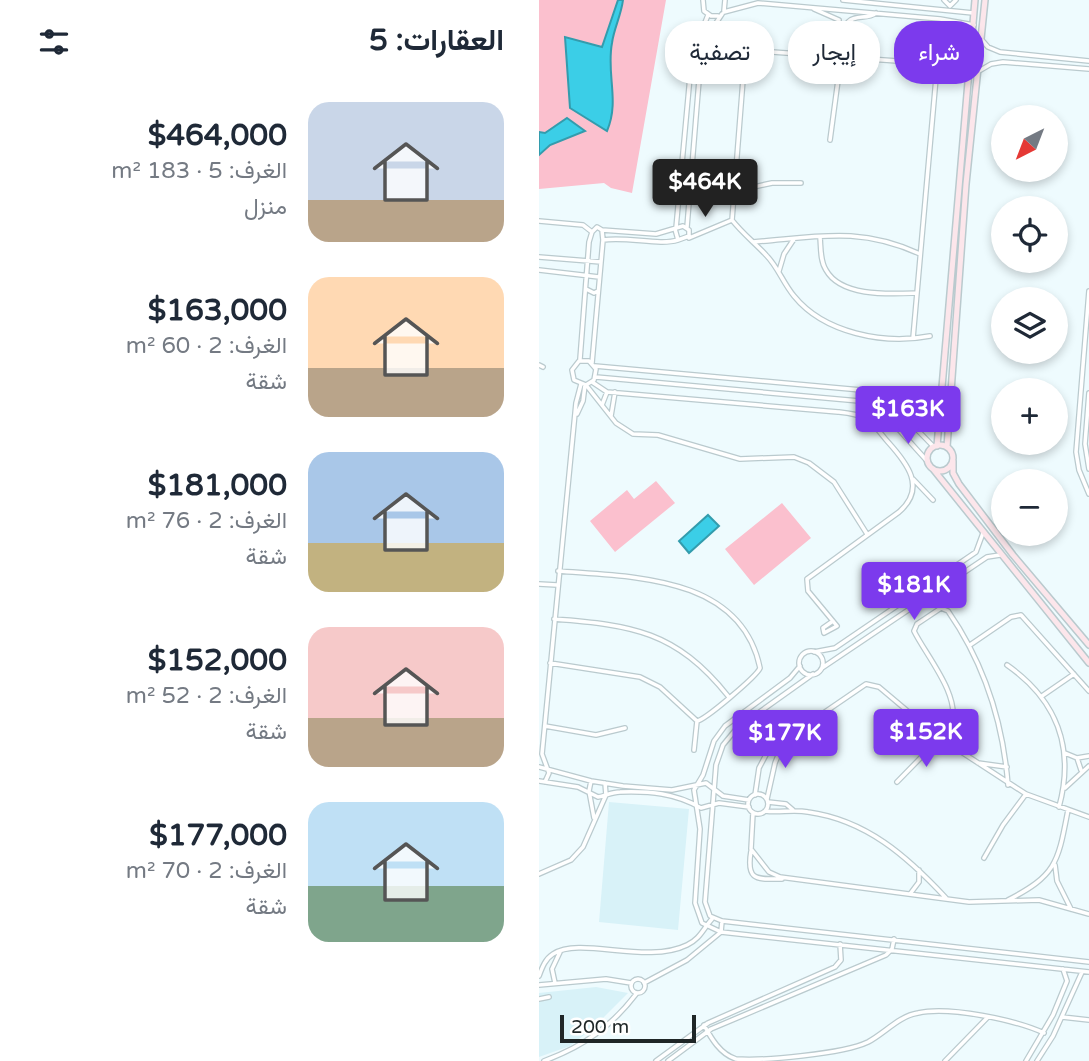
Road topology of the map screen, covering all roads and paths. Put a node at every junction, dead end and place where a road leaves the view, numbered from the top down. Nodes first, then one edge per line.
1 (696, 0) edge
2 (703, 0) edge
3 (726, 0) edge
4 (843, 0) edge
5 (912, 0) edge
6 (944, 0) edge
7 (956, 0) edge
8 (975, 0) edge
9 (985, 0) edge
10 (859, 1) edge
11 (702, 6) junction
12 (913, 7) junction
13 (813, 8) junction
14 (945, 11) junction
15 (958, 12) junction
16 (723, 13) junction
17 (876, 13) junction
18 (975, 13) junction
19 (708, 15) junction
20 (946, 19) junction
21 (838, 21) edge
22 (851, 21) edge
23 (956, 21) joint
24 (974, 21) edge
25 (983, 21) edge
26 (984, 42) edge
27 (788, 54) edge
28 (880, 61) edge
29 (1089, 61) edge
30 (984, 68) edge
31 (1089, 69) edge
32 (838, 84) edge
33 (970, 84) edge
34 (977, 84) edge
35 (830, 140) dead end
36 (801, 183) dead end
37 (962, 184) junction
38 (735, 191) junction
39 (732, 220) junction
40 (539, 221) edge
41 (687, 227) junction
42 (676, 229) junction
43 (602, 230) junction
44 (592, 232) junction
45 (820, 237) junction
46 (688, 238) junction
47 (794, 239) junction
48 (603, 240) junction
49 (678, 240) junction
50 (753, 242) junction
51 (920, 254) junction
52 (539, 257) edge
53 (587, 260) junction
54 (601, 262) junction
55 (539, 270) edge
56 (779, 271) junction
57 (587, 275) junction
58 (600, 277) junction
59 (586, 289) junction
60 (598, 291) junction
61 (1089, 291) edge
62 (917, 293) junction
63 (584, 304) junction
64 (597, 307) junction
65 (930, 336) dead end
66 (913, 338) junction
67 (579, 360) junction
68 (593, 364) junction
69 (596, 377) junction
70 (586, 384) junction
71 (846, 388) junction
72 (607, 391) junction
73 (615, 392) junction
74 (1089, 393) edge
75 (845, 399) junction
76 (602, 405) junction
77 (611, 416) junction
78 (936, 446) junction
79 (947, 447) junction
80 (953, 461) junction
81 (928, 462) junction
82 (933, 469) junction
83 (1089, 469) edge
84 (913, 479) junction
85 (1089, 494) edge
86 (933, 500) dead end
87 (983, 531) junction
88 (868, 535) junction
89 (976, 552) junction
90 (1000, 555) junction
91 (982, 561) junction
92 (558, 572) junction
93 (539, 584) edge
94 (557, 585) junction
95 (904, 601) junction
96 (910, 610) junction
97 (554, 619) junction
98 (833, 621) dead end
99 (971, 645) junction
100 (1089, 645) edge
101 (814, 652) junction
102 (550, 663) junction
103 (1089, 663) edge
104 (1007, 665) dead end
105 (800, 666) junction
106 (821, 668) junction
107 (813, 674) junction
108 (1074, 674) junction
109 (1089, 691) edge
110 (728, 696) junction
111 (1042, 696) junction
112 (697, 721) junction
113 (951, 724) junction
114 (544, 726) junction
115 (625, 728) dead end
116 (937, 737) junction
117 (784, 740) junction
118 (946, 742) junction
119 (694, 750) dead end
120 (1065, 753) junction
121 (541, 755) edge
122 (1089, 756) edge
123 (1077, 758) junction
124 (976, 762) junction
125 (539, 766) edge
126 (1089, 766) edge
127 (1007, 767) junction
128 (549, 769) junction
129 (1081, 771) junction
130 (539, 781) edge
131 (591, 781) junction
132 (545, 782) junction
133 (897, 782) dead end
134 (605, 783) junction
135 (1008, 785) junction
136 (695, 786) junction
137 (1064, 789) junction
138 (714, 790) junction
139 (590, 794) junction
140 (1026, 794) junction
141 (606, 795) junction
142 (755, 795) junction
143 (737, 798) junction
144 (749, 800) junction
145 (768, 801) junction
146 (694, 804) junction
147 (736, 805) junction
148 (713, 806) junction
149 (749, 807) junction
150 (1059, 807) junction
151 (793, 810) junction
152 (1068, 810) junction
153 (765, 811) junction
154 (753, 813) junction
155 (1089, 817) edge
156 (594, 818) junction
157 (751, 849) junction
158 (983, 858) dead end
159 (1055, 865) junction
160 (918, 868) junction
161 (539, 874) edge
162 (786, 879) junction
163 (909, 894) junction
164 (948, 899) junction
165 (1006, 901) junction
166 (1072, 910) junction
167 (1089, 914) edge
168 (713, 918) junction
169 (722, 921) junction
170 (707, 928) junction
171 (720, 932) junction
172 (867, 936) junction
173 (894, 940) junction
174 (840, 943) junction
175 (866, 947) junction
176 (892, 950) junction
177 (561, 951) junction
178 (1089, 962) edge
179 (835, 967) junction
180 (1062, 969) junction
181 (824, 972) junction
182 (1082, 972) junction
183 (1089, 972) edge
184 (838, 975) junction
185 (539, 976) edge
186 (828, 979) junction
187 (555, 983) junction
188 (631, 983) junction
189 (644, 983) junction
190 (539, 985) edge
191 (637, 993) junction
192 (549, 997) dead end
193 (539, 999) edge
194 (1061, 999) junction
195 (1069, 1002) junction
196 (988, 1017) junction
197 (1062, 1017) junction
198 (1089, 1020) edge
199 (704, 1025) junction
200 (707, 1031) junction
201 (1044, 1033) junction
202 (544, 1061) edge
203 (656, 1061) edge
204 (668, 1061) edge
205 (945, 1061) edge
206 (1026, 1061) edge
207 (1037, 1061) edge

1 - 11 street
2 - 11 street
3 - 16 street
4 - 10 street
5 - 12 street
6 - 7 street
8 - 18 street
9 - 25 street
10 - 12 street
11 - 19 street
12 - 14 street
13 - 16 street
13 - 17 street
13 - 21 street
14 - 15 street
14 - 20 street
15 - 18 street
15 - 23 street
16 - 19 street
16 - 41 street
17 - 20 street
17 - 22 street
18 - 24 street
19 - 42 street
20 - 23 street
26 - 29 street
27 - 38 street
28 - 51 street
30 - 31 street
32 - 35 street
33 - 37 street
34 - 37 street
36 - 38 street
37 - 78 street
37 - 79 street
38 - 39 street
39 - 46 street
39 - 50 street
40 - 44 street
41 - 42 street
41 - 46 street
42 - 43 street
42 - 49 street
43 - 44 street
43 - 48 street
44 - 53 street
45 - 47 street
45 - 51 street
45 - 62 street
46 - 49 street
47 - 50 street
47 - 56 street
48 - 49 street
48 - 54 street
50 - 56 street
51 - 62 street
52 - 53 street
53 - 54 street
53 - 57 street
54 - 58 street
55 - 57 street
56 - 66 street
57 - 58 street
57 - 59 street
58 - 60 street
59 - 60 street
59 - 63 street
60 - 64 street
61 - 85 street
62 - 66 street
63 - 64 street
63 - 67 street
64 - 68 street
65 - 66 street
67 - 68 street
67 - 70 street
68 - 69 street
68 - 71 street
69 - 70 street
69 - 75 street
70 - 72 street
70 - 76 street
70 - 92 street
71 - 75 street
71 - 78 street
72 - 73 street
72 - 76 street
73 - 77 street
73 - 84 street
74 - 83 street
75 - 81 street
76 - 77 street
77 - 88 street
78 - 79 street
78 - 81 street
79 - 80 street
80 - 82 street
80 - 100 street
81 - 82 street
82 - 87 street
84 - 86 street
84 - 88 street
87 - 89 street
87 - 90 street
88 - 98 street
89 - 91 street
89 - 95 street
90 - 91 street
90 - 103 street
91 - 96 street
92 - 94 street
92 - 110 street
93 - 94 street
94 - 97 street
95 - 96 street
95 - 101 street
96 - 106 street
97 - 102 street
97 - 110 street
99 - 108 street
99 - 113 street
99 - 127 street
101 - 105 street
101 - 106 street
102 - 112 street
102 - 114 street
104 - 111 street
105 - 107 street
105 - 136 street
106 - 107 street
107 - 138 street
108 - 109 street
108 - 111 street
110 - 112 street
111 - 120 street
112 - 119 street
113 - 116 street
113 - 118 street
114 - 115 street
114 - 121 street
116 - 117 street
116 - 118 street
116 - 133 street
117 - 142 street
117 - 145 street
118 - 124 street
120 - 123 street
120 - 137 street
121 - 128 street
122 - 123 street
123 - 129 street
124 - 127 street
124 - 135 street
125 - 128 street
126 - 129 street
127 - 135 street
128 - 131 street
128 - 132 street
129 - 137 street
130 - 132 street
131 - 134 street
131 - 139 street
132 - 139 street
134 - 136 street
134 - 141 street
135 - 140 street
136 - 138 street
136 - 146 street
137 - 150 street
138 - 143 street
138 - 148 street
139 - 141 street
139 - 156 street
140 - 150 street
140 - 158 street
141 - 146 street
141 - 156 street
142 - 144 street
142 - 145 street
143 - 144 street
143 - 147 street
144 - 149 street
145 - 151 street
145 - 153 street
146 - 148 street
146 - 170 street
147 - 148 street
147 - 149 street
148 - 168 street
149 - 154 street
150 - 152 street
151 - 153 street
151 - 160 street
152 - 155 street
152 - 159 street
153 - 154 street
154 - 157 street
156 - 161 street
157 - 162 street
157 - 162 street
159 - 165 street
159 - 166 street
160 - 163 street
160 - 164 street
162 - 163 street
163 - 164 street
164 - 165 street
165 - 166 street
166 - 167 street
168 - 169 street
168 - 170 street
169 - 171 street
169 - 172 street
170 - 171 street
170 - 177 street
171 - 174 street
171 - 189 street
172 - 173 street
172 - 175 street
173 - 176 street
173 - 178 street
174 - 175 street
174 - 179 street
175 - 176 street
176 - 180 street
176 - 184 street
177 - 185 street
177 - 187 street
179 - 181 street
179 - 184 street
180 - 182 street
180 - 194 street
181 - 186 street
181 - 199 street
182 - 183 street
182 - 195 street
184 - 186 street
186 - 200 street
187 - 188 street
187 - 190 street
188 - 189 street
188 - 191 street
189 - 191 street
191 - 202 street
192 - 193 street
194 - 195 street
194 - 201 street
195 - 197 street
196 - 200 street
196 - 201 street
196 - 205 street
197 - 198 street
197 - 207 street
199 - 200 street
199 - 203 street
200 - 204 street
201 - 206 street

